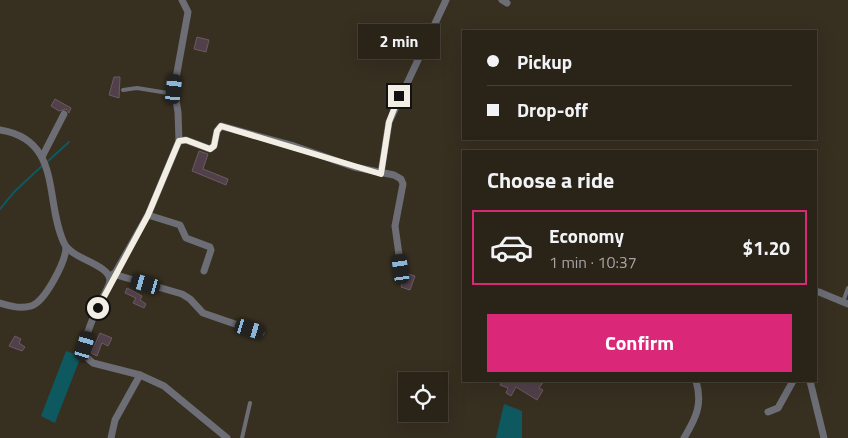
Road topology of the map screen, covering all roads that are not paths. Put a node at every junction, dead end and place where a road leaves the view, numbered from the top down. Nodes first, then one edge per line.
1 (182, 0) edge
2 (446, 0) edge
3 (123, 90) dead end
4 (174, 94) junction
5 (64, 114) dead end
6 (0, 130) edge
7 (179, 141) junction
8 (44, 162) junction
9 (381, 174) junction
10 (148, 215) junction
11 (69, 254) junction
12 (401, 269) dead end
13 (204, 271) dead end
14 (111, 274) junction
15 (848, 288) edge
16 (819, 292) dead end
17 (0, 303) edge
18 (846, 303) edge
19 (261, 333) dead end
20 (140, 375) junction
21 (696, 382) edge
22 (793, 382) edge
23 (810, 382) edge
24 (250, 402) dead end
25 (768, 412) dead end
26 (111, 438) edge
27 (227, 438) edge
28 (242, 438) edge
29 (684, 438) edge
30 (824, 438) edge

1 - 4 street
2 - 9 street
3 - 4 lane
4 - 7 street
5 - 8 street
6 - 8 street
7 - 9 street
7 - 10 street
8 - 11 street
9 - 12 street
10 - 13 street
10 - 14 street
11 - 14 street
11 - 17 street
14 - 19 street
14 - 20 street
15 - 18 lane
16 - 18 street
20 - 26 street
20 - 27 street
21 - 29 street
22 - 25 street
23 - 30 street
24 - 28 lane

